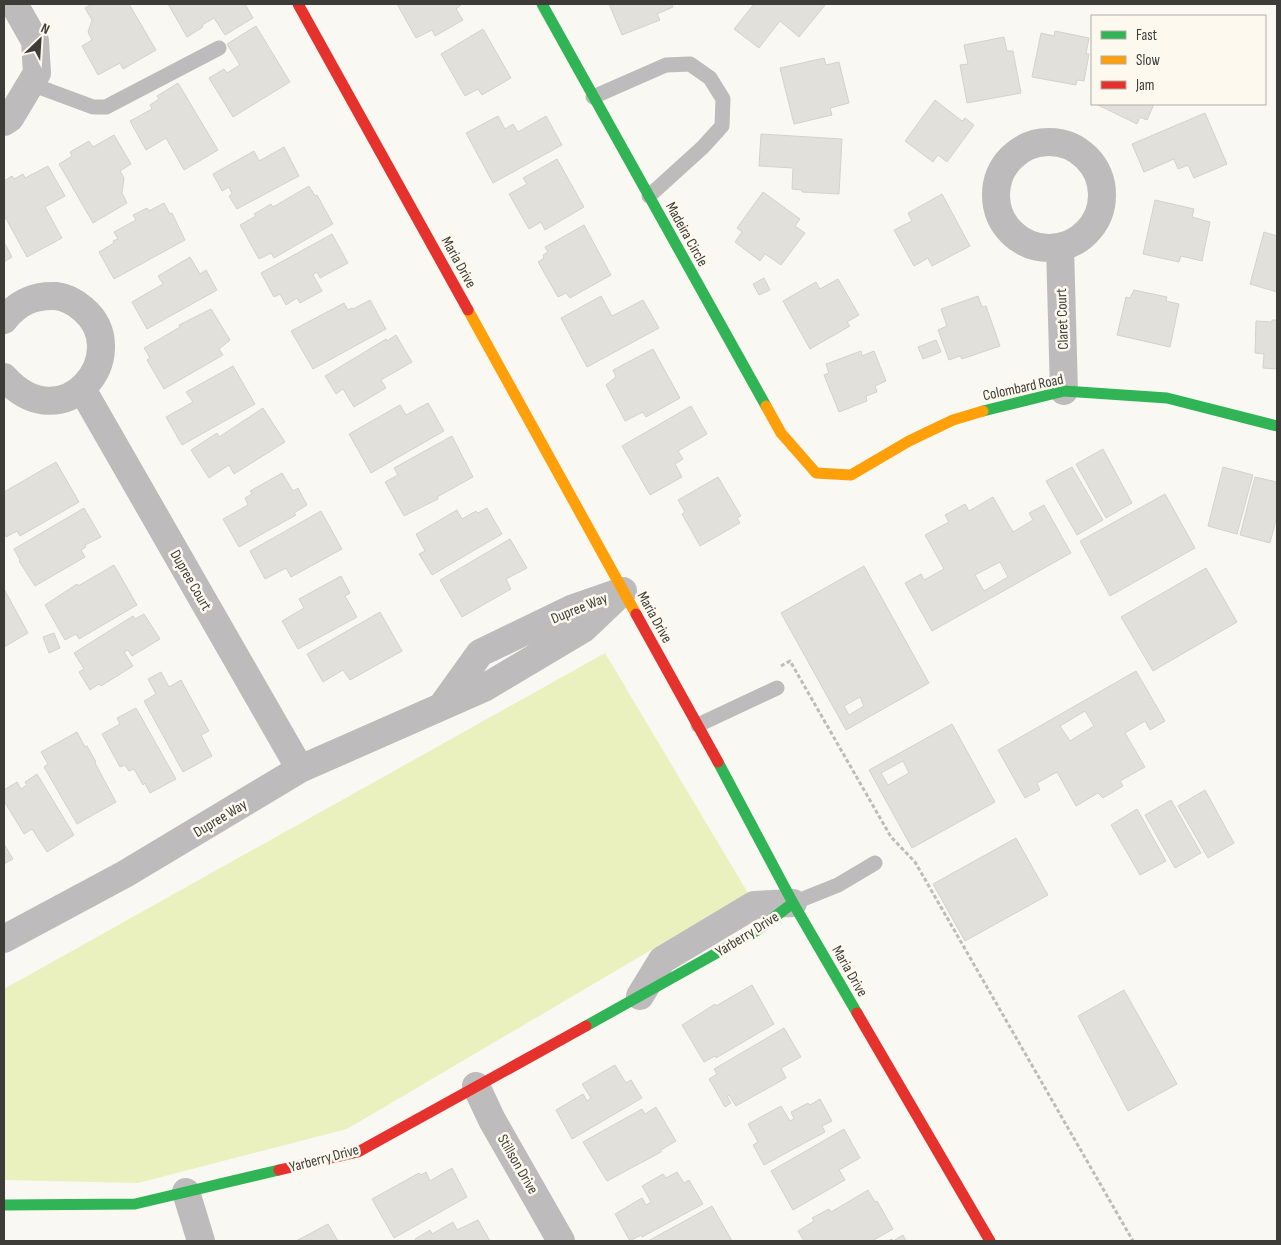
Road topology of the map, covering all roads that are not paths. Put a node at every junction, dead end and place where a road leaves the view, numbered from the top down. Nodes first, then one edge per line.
1 (14, 4) edge
2 (298, 4) edge
3 (542, 4) edge
4 (219, 48) dead end
5 (31, 84) junction
6 (593, 96) junction
7 (4, 122) edge
8 (649, 196) junction
9 (1060, 247) dead end
10 (4, 320) edge
11 (4, 377) edge
12 (82, 389) junction
13 (1064, 391) junction
14 (1277, 426) edge
15 (816, 473) joint
16 (623, 591) junction
17 (777, 688) dead end
18 (698, 725) junction
19 (300, 769) junction
20 (875, 862) dead end
21 (793, 903) junction
22 (4, 939) edge
23 (640, 996) joint
24 (476, 1086) junction
25 (186, 1192) junction
26 (4, 1206) edge
27 (201, 1241) edge
28 (561, 1241) edge
29 (990, 1241) edge

1 - 5 street
2 - 16 street, Maria Drive
3 - 6 street, Madeira Circle
4 - 5 lane
5 - 7 street
6 - 8 street, Madeira Circle
6 - 8 lane
8 - 15 street, Madeira Circle
9 - 13 street, Claret Court
10 - 12 street
11 - 12 street
12 - 19 street, Dupree Court
13 - 14 street, Colombard Road
13 - 15 street, Colombard Road
16 - 18 street, Maria Drive
16 - 19 street, Dupree Way
17 - 18 lane
18 - 21 street, Maria Drive
19 - 22 street, Dupree Way
20 - 21 lane
21 - 23 street, Yarberry Drive
21 - 29 street, Maria Drive
23 - 24 street, Yarberry Drive
24 - 25 street, Yarberry Drive
24 - 28 street, Stillson Drive
25 - 26 street, Yarberry Drive
25 - 27 street

